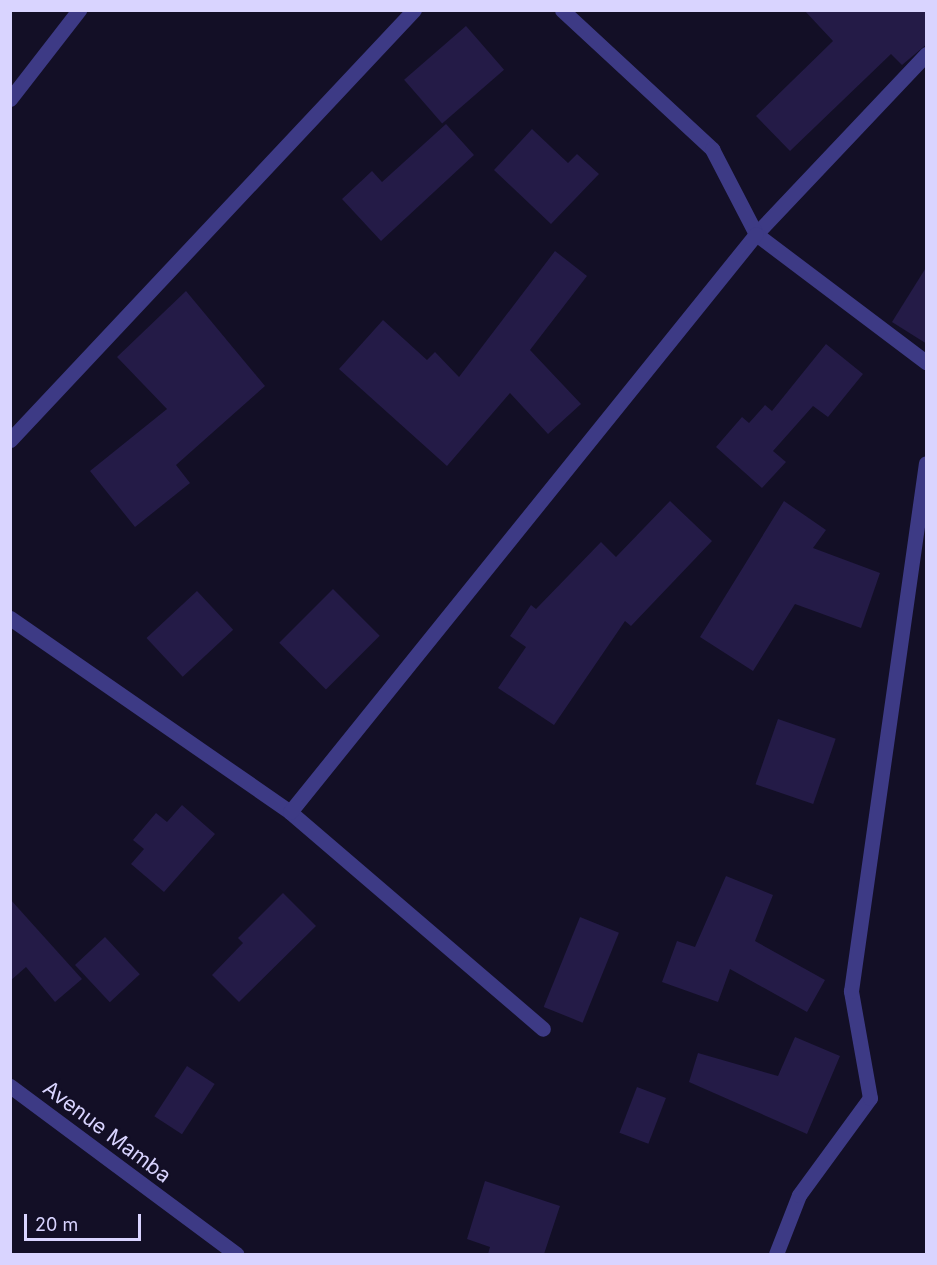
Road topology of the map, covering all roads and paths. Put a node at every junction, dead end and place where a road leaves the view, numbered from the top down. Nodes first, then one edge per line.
1 (79, 10) edge
2 (414, 10) edge
3 (562, 10) edge
4 (927, 54) edge
5 (10, 99) edge
6 (756, 234) junction
7 (927, 362) edge
8 (10, 440) edge
9 (927, 463) edge
10 (10, 618) edge
11 (290, 812) junction
12 (543, 1029) dead end
13 (10, 1086) edge
14 (236, 1254) edge
15 (776, 1254) edge

1 - 5 street
2 - 8 street
3 - 6 street
4 - 6 street
6 - 7 street
6 - 11 street
9 - 15 street
10 - 11 street
11 - 12 street
13 - 14 street, Avenue Mamba

